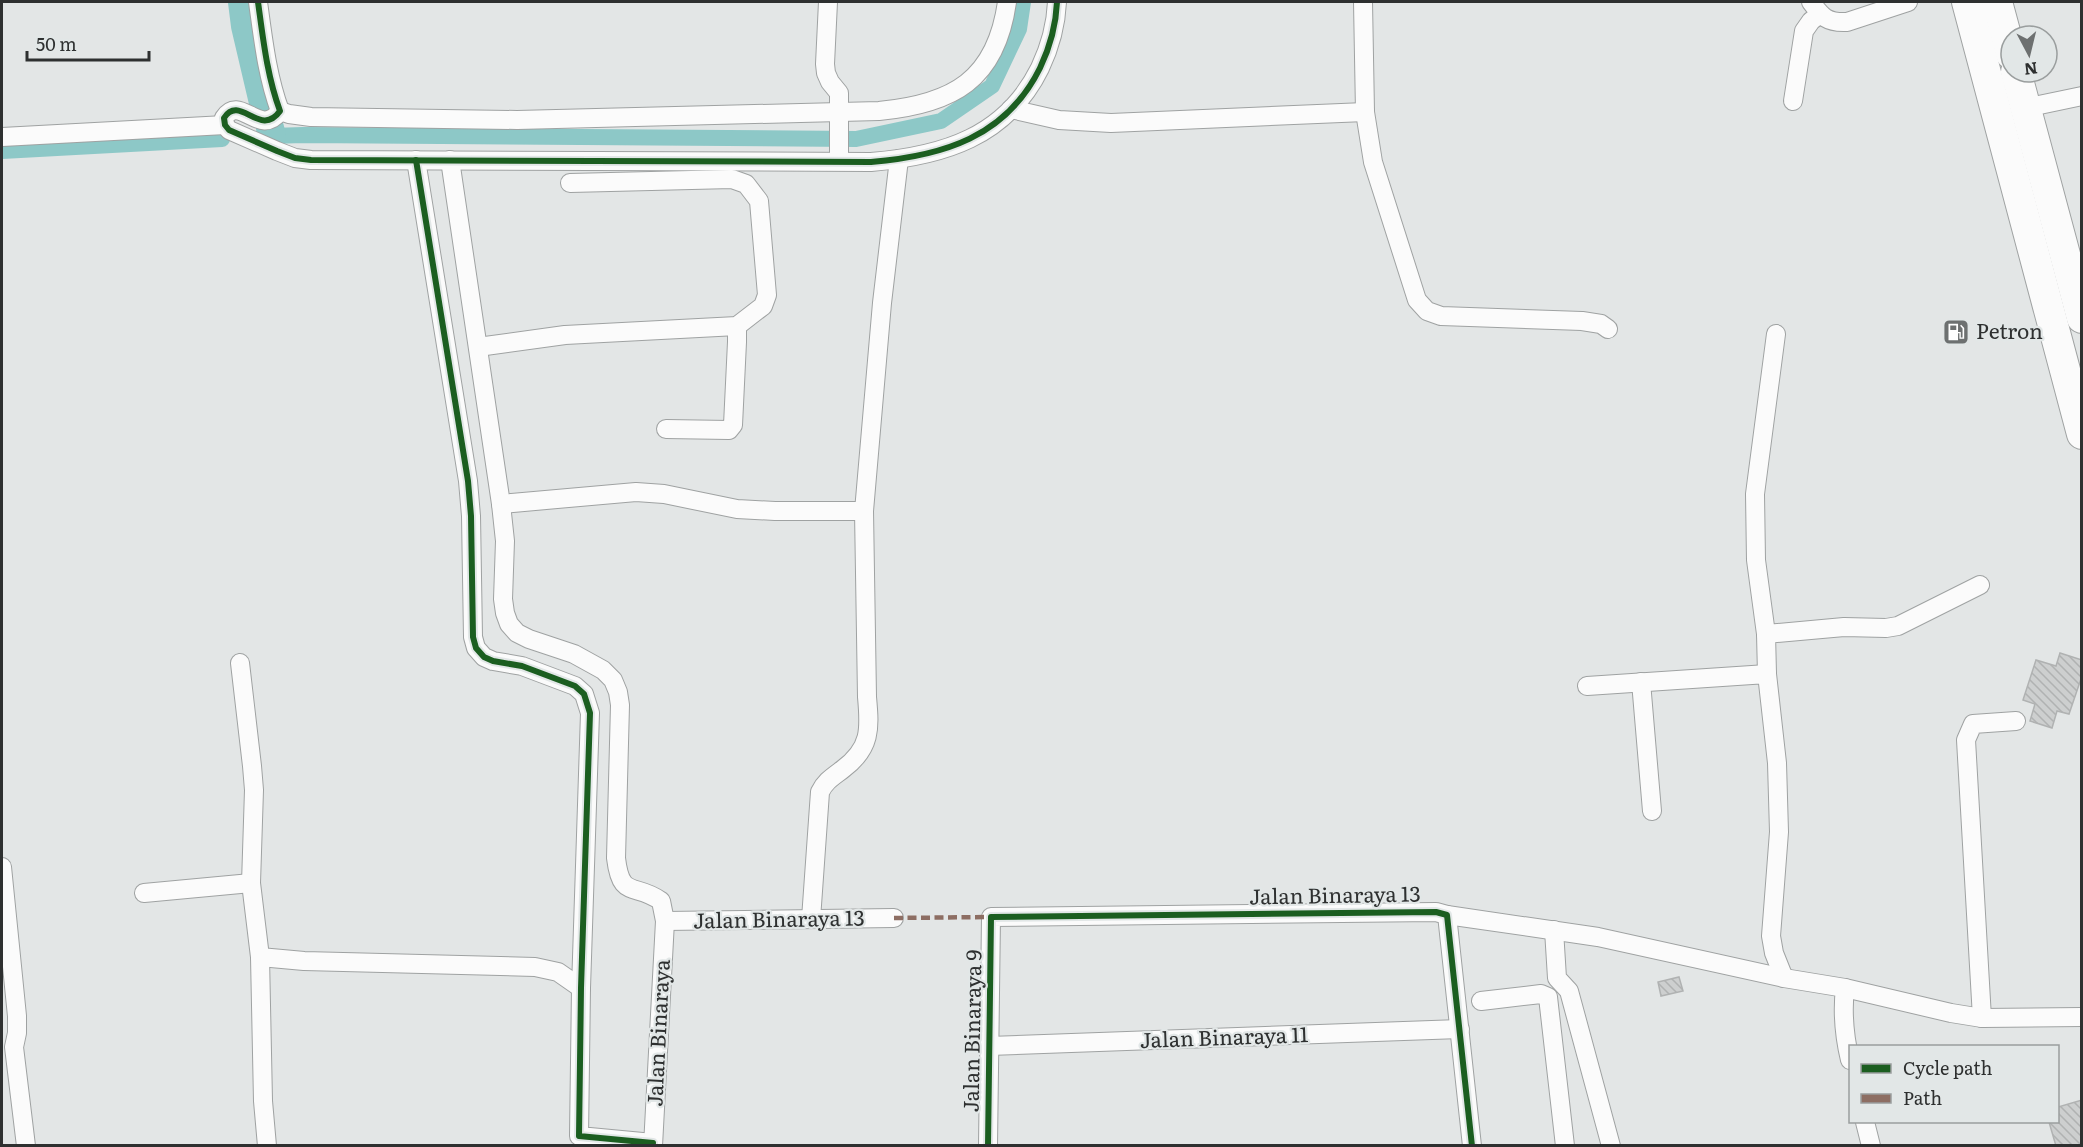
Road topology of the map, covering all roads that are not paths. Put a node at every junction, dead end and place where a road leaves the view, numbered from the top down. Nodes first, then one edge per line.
1 (258, 2) edge
2 (828, 2) edge
3 (1007, 2) edge
4 (1057, 2) edge
5 (1363, 2) edge
6 (1908, 2) edge
7 (1968, 2) edge
8 (1997, 2) edge
9 (1815, 8) edge
10 (2003, 24) edge
11 (2019, 84) edge
12 (2082, 96) edge
13 (1793, 101) dead end
14 (2025, 108) junction
15 (1011, 109) junction
16 (280, 111) junction
17 (1365, 112) junction
18 (840, 116) junction
19 (225, 125) junction
20 (2, 137) edge
21 (839, 157) junction
22 (899, 159) junction
23 (416, 160) junction
24 (450, 160) junction
25 (570, 183) dead end
26 (2079, 300) edge
27 (736, 326) junction
28 (1608, 329) dead end
29 (1776, 334) dead end
30 (478, 346) junction
31 (666, 429) dead end
32 (2082, 434) edge
33 (501, 504) junction
34 (864, 511) junction
35 (1980, 585) dead end
36 (1766, 634) junction
37 (240, 663) dead end
38 (1767, 674) junction
39 (1641, 682) junction
40 (1587, 686) dead end
41 (2016, 722) dead end
42 (1652, 811) dead end
43 (2, 867) edge
44 (251, 883) junction
45 (144, 893) dead end
46 (1447, 915) junction
47 (991, 917) joint
48 (894, 918) dead end
49 (811, 919) junction
50 (665, 921) junction
51 (1554, 930) junction
52 (260, 957) junction
53 (1557, 978) junction
54 (1784, 978) junction
55 (580, 988) junction
56 (1845, 988) junction
57 (1548, 997) junction
58 (1481, 1001) dead end
59 (2082, 1017) edge
60 (1982, 1018) junction
61 (1460, 1029) junction
62 (989, 1046) junction
63 (1849, 1052) edge
64 (10, 1080) edge
65 (1866, 1123) edge
66 (579, 1141) edge
67 (653, 1144) edge
68 (26, 1146) edge
69 (267, 1146) edge
70 (988, 1146) edge
71 (1472, 1146) edge
72 (1564, 1146) edge
73 (1611, 1146) edge
74 (1871, 1146) edge

1 - 16 street
2 - 18 street
3 - 18 street
4 - 15 street
5 - 17 street
6 - 9 street
7 - 32 highway
8 - 10 highway
9 - 13 street
11 - 14 highway
12 - 14 street
14 - 26 highway
15 - 17 street
15 - 22 street
16 - 18 street
16 - 19 street
17 - 28 street
18 - 21 street
19 - 20 street
19 - 23 street
21 - 22 street
21 - 24 street
22 - 34 street
23 - 24 street
23 - 55 street
24 - 30 street
25 - 27 street
27 - 30 street
27 - 31 street
29 - 36 street
30 - 33 street
33 - 34 street
33 - 50 street
34 - 49 street
35 - 36 street
36 - 38 street
37 - 44 street
38 - 39 street
38 - 54 street
39 - 40 street
39 - 42 street
41 - 60 street
43 - 64 street
44 - 45 street
44 - 52 street
46 - 47 street, Jalan Binaraya 13
46 - 51 street
46 - 61 street, Jalan Binaraya 13
47 - 62 street, Jalan Binaraya 9
48 - 49 street, Jalan Binaraya 13
49 - 50 street, Jalan Binaraya 13
50 - 67 street, Jalan Binaraya
51 - 53 street
51 - 54 street
52 - 55 street
52 - 69 street
53 - 57 street
53 - 73 street
54 - 56 street
55 - 66 street
56 - 60 street
56 - 63 street
57 - 58 street
57 - 72 street
59 - 60 street
61 - 62 street, Jalan Binaraya 11
61 - 71 street, Jalan Binaraya 13
62 - 70 street, Jalan Binaraya 9
64 - 68 street
65 - 74 street
66 - 67 street

